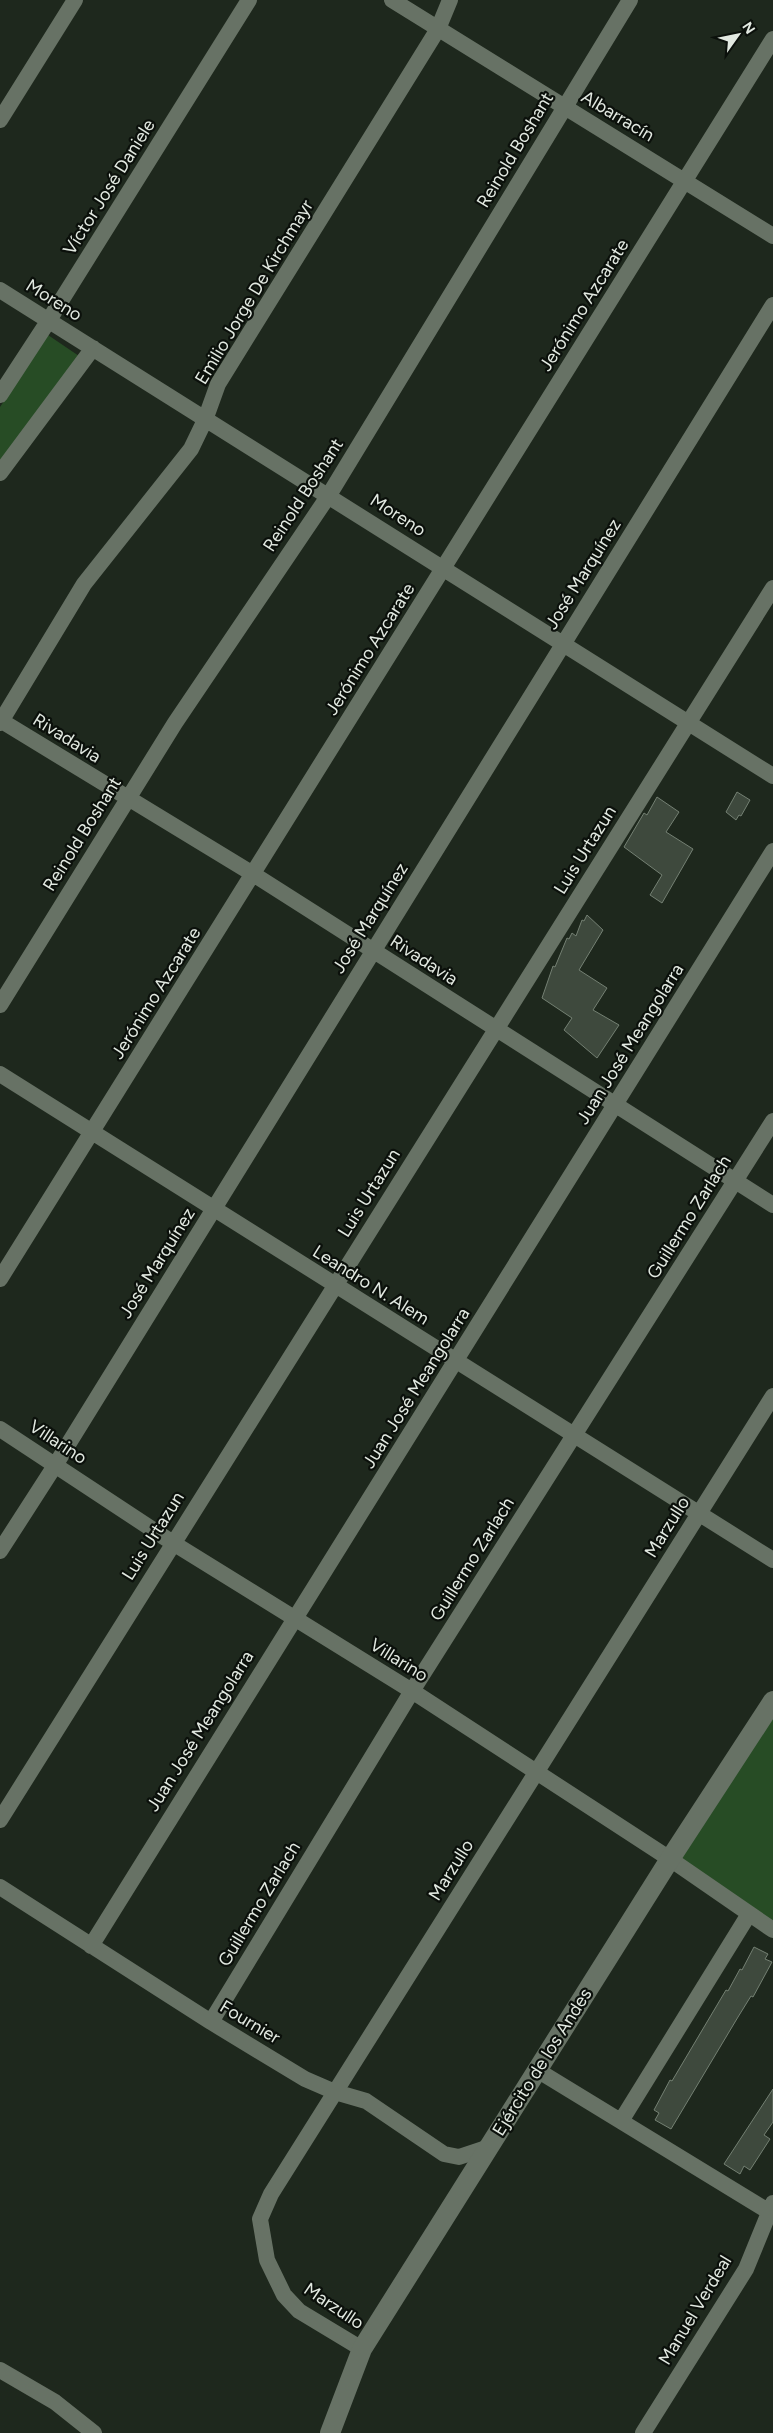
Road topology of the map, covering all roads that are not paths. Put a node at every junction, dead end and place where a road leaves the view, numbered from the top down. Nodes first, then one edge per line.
1 (75, 0) edge
2 (249, 0) edge
3 (392, 0) edge
4 (450, 0) edge
5 (630, 0) edge
6 (438, 29) junction
7 (773, 40) edge
8 (564, 107) junction
9 (0, 120) edge
10 (685, 180) junction
11 (773, 236) edge
12 (0, 290) edge
13 (773, 305) edge
14 (49, 320) junction
15 (93, 348) junction
16 (0, 395) edge
17 (205, 420) junction
18 (0, 473) edge
19 (329, 495) junction
20 (444, 569) junction
21 (773, 588) edge
22 (563, 644) junction
23 (0, 721) edge
24 (688, 723) junction
25 (773, 776) edge
26 (126, 799) junction
27 (773, 851) edge
28 (253, 874) junction
29 (374, 951) junction
30 (0, 1005) edge
31 (496, 1029) junction
32 (0, 1074) edge
33 (616, 1106) junction
34 (773, 1121) edge
35 (92, 1134) junction
36 (735, 1182) junction
37 (773, 1206) edge
38 (214, 1210) junction
39 (0, 1279) edge
40 (335, 1286) junction
41 (457, 1362) junction
42 (773, 1396) edge
43 (0, 1428) edge
44 (574, 1435) junction
45 (56, 1464) junction
46 (699, 1514) junction
47 (173, 1543) junction
48 (0, 1551) edge
49 (773, 1560) edge
50 (293, 1618) junction
51 (412, 1691) junction
52 (773, 1701) edge
53 (536, 1772) junction
54 (0, 1820) edge
55 (670, 1859) junction
56 (0, 1887) edge
57 (749, 1914) junction
58 (773, 1930) edge
59 (92, 1946) junction
60 (211, 2022) junction
61 (537, 2070) junction
62 (335, 2092) junction
63 (621, 2121) junction
64 (489, 2146) junction
65 (771, 2209) edge
66 (362, 2349) junction
67 (0, 2370) edge
68 (94, 2433) edge
69 (330, 2433) edge
70 (642, 2433) edge

1 - 9 street
2 - 14 street, Víctor José Daniele
3 - 6 street, Albarracín
4 - 6 street, Emilio Jorge De Kirchmayr
5 - 8 street, Reinold Boshant
6 - 8 street, Albarracín
6 - 17 street, Emilio Jorge De Kirchmayr
7 - 10 street, Jerónimo Azcarate
8 - 10 street, Albarracín
8 - 19 street, Reinold Boshant
10 - 11 street, Albarracín
10 - 20 street, Jerónimo Azcarate
12 - 14 street, Moreno
13 - 22 street, José Marquínez
14 - 15 street, Moreno
14 - 16 street, Víctor José Daniele
15 - 17 street, Moreno
15 - 18 street
17 - 19 street, Moreno
17 - 23 street, Emilio Jorge De Kirchmayr
19 - 20 street, Moreno
19 - 26 street, Reinold Boshant
20 - 22 street, Moreno
20 - 28 street, Jerónimo Azcarate
21 - 24 street, Luis Urtazun
22 - 24 street, Moreno
22 - 29 street, José Marquínez
23 - 26 street, Rivadavia
24 - 25 street, Moreno
24 - 31 street, Luis Urtazun
26 - 28 street, Rivadavia
26 - 30 street, Reinold Boshant
27 - 33 street, Juan José Meangolarra
28 - 29 street, Rivadavia
28 - 35 street, Jerónimo Azcarate
29 - 31 street, Rivadavia
29 - 38 street, José Marquínez
31 - 33 street, Rivadavia
31 - 40 street, Luis Urtazun
32 - 35 street, Leandro N. Alem
33 - 36 street, Rivadavia
33 - 41 street, Juan José Meangolarra
34 - 36 street, Guillermo Zarlach
35 - 38 street, Leandro N. Alem
35 - 39 street, Jerónimo Azcarate
36 - 37 street, Rivadavia
36 - 44 street, Guillermo Zarlach
38 - 40 street, Leandro N. Alem
38 - 45 street, José Marquínez
40 - 41 street, Leandro N. Alem
40 - 47 street, Luis Urtazun
41 - 44 street, Leandro N. Alem
41 - 50 street, Juan José Meangolarra
42 - 46 street, Marzullo
43 - 45 street, Villarino
44 - 46 street, Leandro N. Alem
44 - 51 street, Guillermo Zarlach
45 - 47 street, Villarino
45 - 48 street, José Marquínez
46 - 49 street, Leandro N. Alem
46 - 53 street, Marzullo
47 - 50 street, Villarino
47 - 54 street, Luis Urtazun
50 - 51 street, Villarino
50 - 59 street, Juan José Meangolarra
51 - 53 street, Villarino
51 - 60 street, Guillermo Zarlach
52 - 55 street, Ejército de los Andes
53 - 55 street, Villarino
53 - 62 street, Marzullo
55 - 57 street, Villarino
55 - 61 street, Ejército de los Andes
56 - 59 street, Fournier
57 - 58 street, Villarino
57 - 63 street
59 - 60 street, Fournier
60 - 62 street, Fournier
61 - 63 street
61 - 64 street, Ejército de los Andes
62 - 64 street, Fournier
62 - 66 street, Marzullo
63 - 65 street
64 - 66 street, Ejército de los Andes
65 - 70 street, Manuel Verdeal
66 - 69 street, Ejército de los Andes
67 - 68 street

